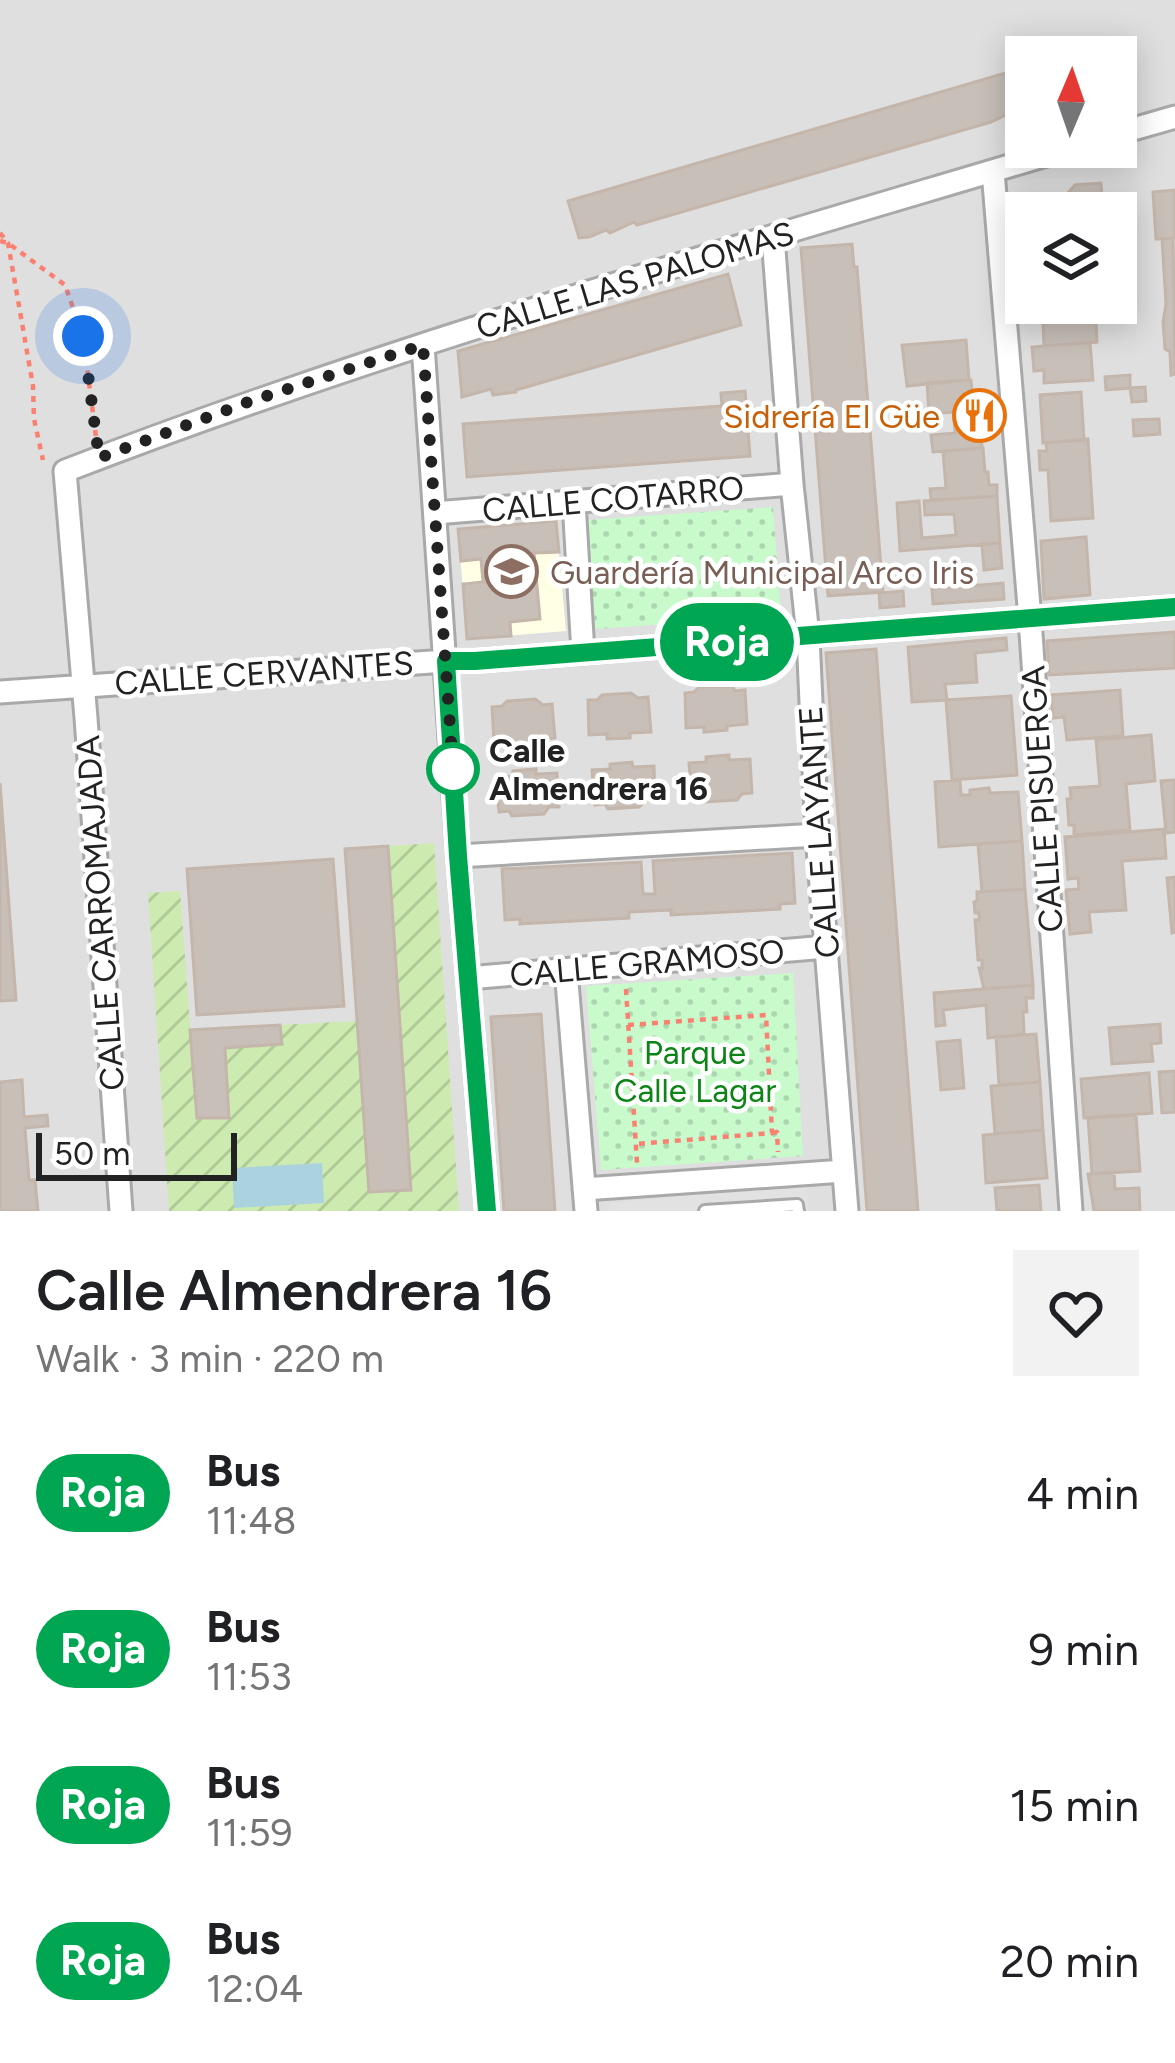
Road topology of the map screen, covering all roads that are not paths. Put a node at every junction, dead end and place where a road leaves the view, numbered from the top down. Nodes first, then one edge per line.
1 (1175, 116) edge
2 (1137, 128) edge
3 (1005, 168) edge
4 (994, 171) junction
5 (773, 237) junction
6 (423, 345) junction
7 (64, 471) joint
8 (792, 484) junction
9 (574, 502) junction
10 (435, 513) junction
11 (1175, 607) edge
12 (1030, 619) junction
13 (808, 636) junction
14 (583, 653) junction
15 (446, 661) junction
16 (84, 685) junction
17 (0, 692) edge
18 (817, 835) junction
19 (458, 856) junction
20 (826, 947) junction
21 (566, 970) junction
22 (468, 978) junction
23 (844, 1171) junction
24 (585, 1200) edge
25 (121, 1211) edge
26 (487, 1211) edge
27 (705, 1211) edge
28 (798, 1211) edge
29 (847, 1211) edge
30 (1071, 1211) edge

1 - 2 street
3 - 4 street, CALLE LAS PALOMAS
4 - 5 street, CALLE LAS PALOMAS
4 - 12 street, CALLE PISUERGA
5 - 6 street, CALLE LAS PALOMAS
5 - 8 street, CALLE LAYANTE
6 - 7 street, CALLE LAS PALOMAS
6 - 10 street
7 - 16 street, CALLE CARROMAJADA
8 - 9 street, CALLE COTARRO
8 - 13 street, CALLE LAYANTE
9 - 10 street, CALLE COTARRO
9 - 14 street
10 - 15 street
11 - 12 street, CALLE CERVANTES
12 - 13 street, CALLE CERVANTES
12 - 30 street, CALLE PISUERGA
13 - 14 street, CALLE CERVANTES
13 - 18 street, CALLE LAYANTE
14 - 15 street, CALLE CERVANTES
15 - 16 street, CALLE CERVANTES
15 - 19 street
16 - 17 street, CALLE CERVANTES
16 - 25 street, CALLE CARROMAJADA
18 - 19 street
18 - 20 street, CALLE LAYANTE
19 - 22 street
20 - 21 street, CALLE GRAMOSO
20 - 23 street, CALLE LAYANTE
21 - 22 street, CALLE GRAMOSO
21 - 24 street
22 - 26 street
23 - 24 street
23 - 29 street, CALLE LAYANTE
27 - 28 lane

